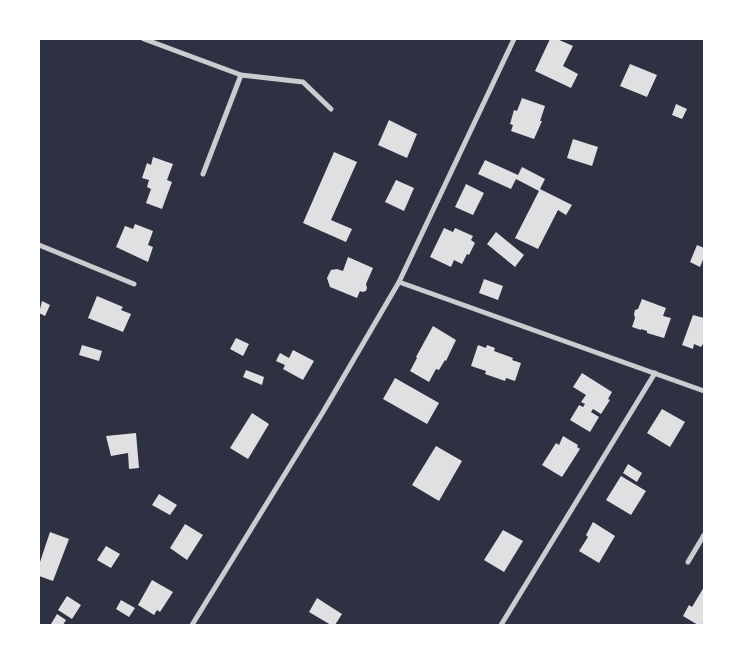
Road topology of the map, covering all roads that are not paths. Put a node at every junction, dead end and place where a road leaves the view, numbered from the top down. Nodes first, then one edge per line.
1 (144, 39) edge
2 (514, 39) edge
3 (241, 76) junction
4 (331, 109) dead end
5 (203, 174) dead end
6 (39, 245) edge
7 (398, 282) junction
8 (134, 284) dead end
9 (655, 374) junction
10 (704, 391) edge
11 (704, 535) edge
12 (688, 562) dead end
13 (192, 625) edge
14 (501, 625) edge

1 - 3 street
2 - 7 street
3 - 4 street
3 - 5 street
6 - 8 street
7 - 9 street
7 - 13 street
9 - 10 street
9 - 14 street
11 - 12 street

